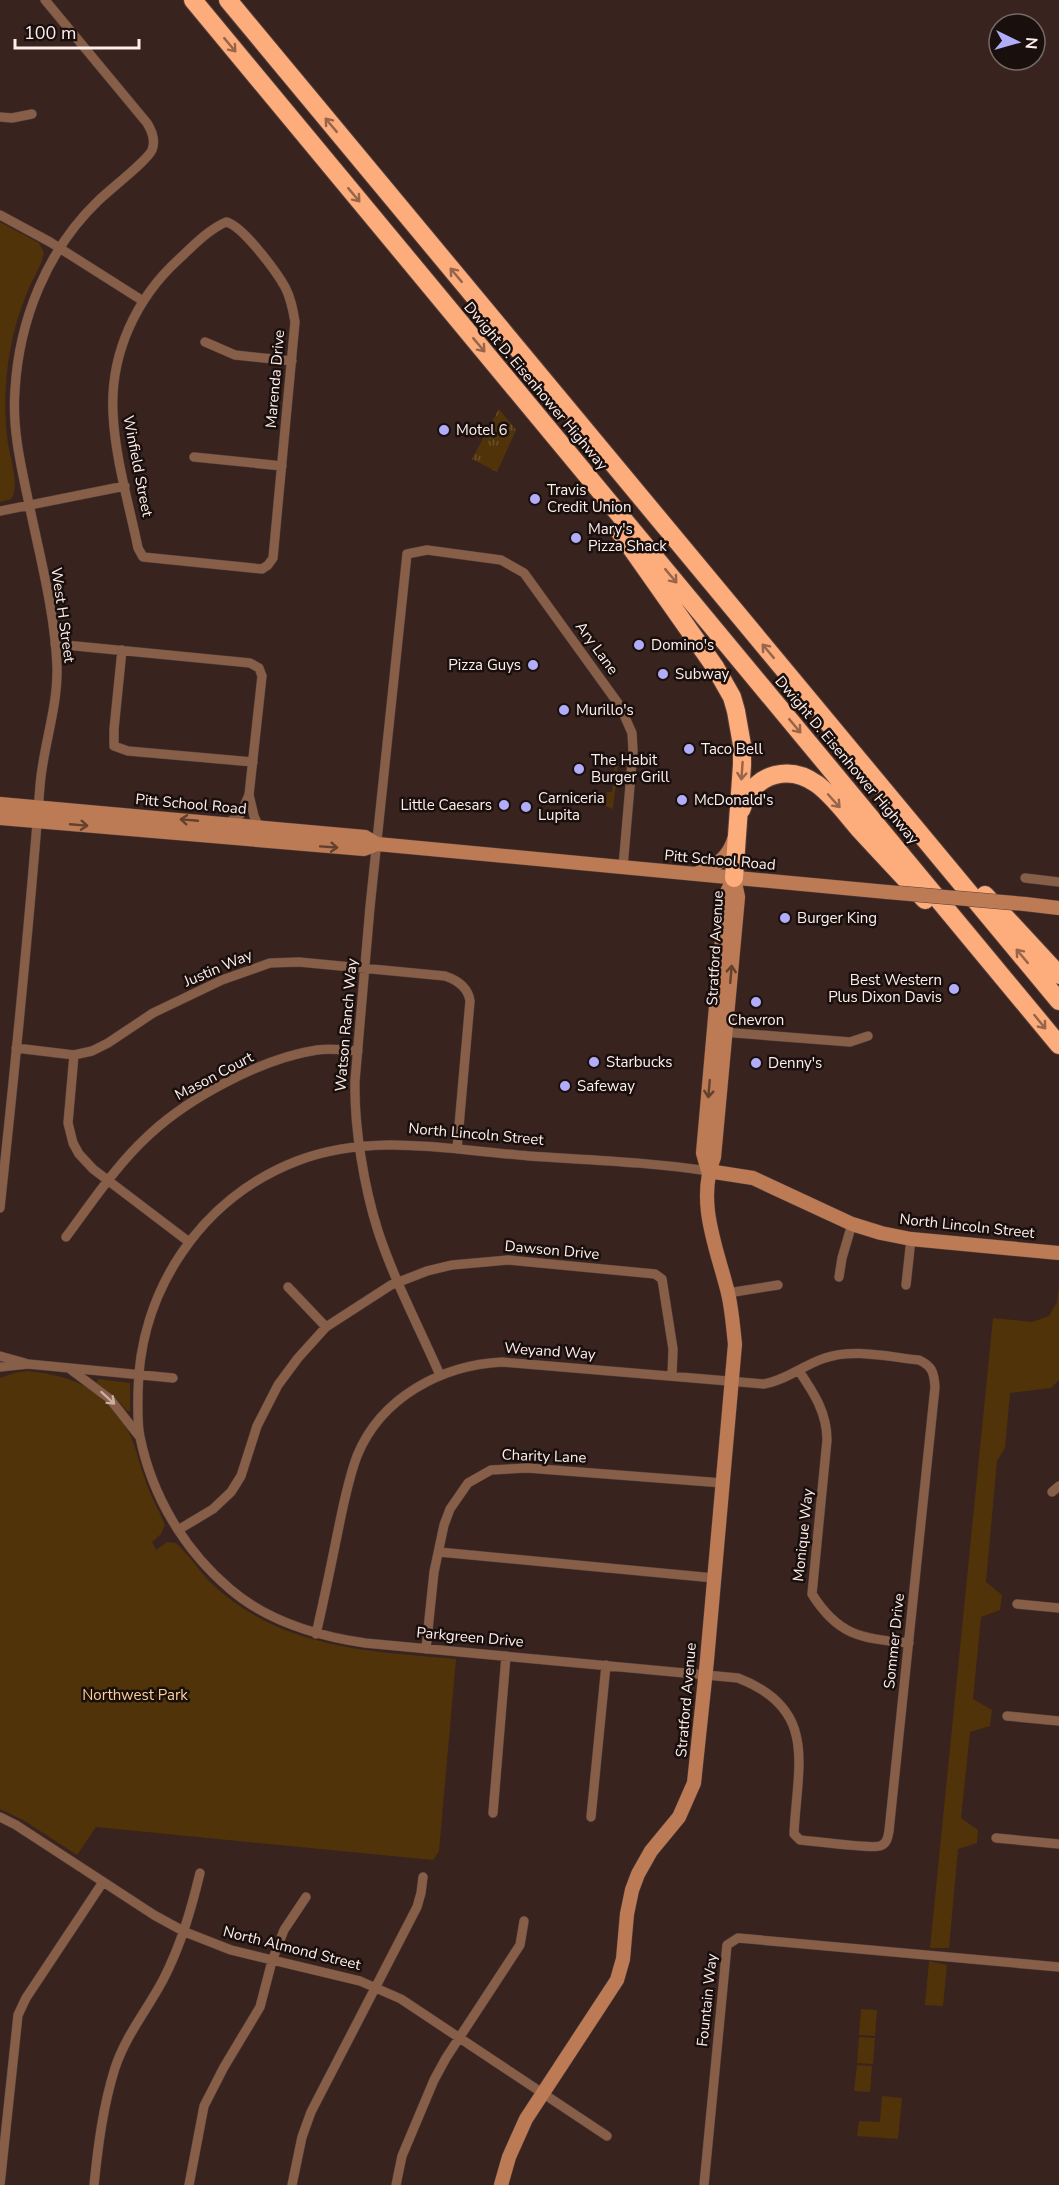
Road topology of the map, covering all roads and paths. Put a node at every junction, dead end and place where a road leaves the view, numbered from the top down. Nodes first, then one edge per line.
1 (45, 0) edge
2 (193, 0) edge
3 (228, 0) edge
4 (32, 114) dead end
5 (0, 117) edge
6 (0, 215) edge
7 (209, 231) joint
8 (60, 248) junction
9 (143, 301) junction
10 (205, 342) dead end
11 (292, 361) junction
12 (194, 457) dead end
13 (282, 466) junction
14 (594, 482) junction
15 (125, 486) junction
16 (29, 506) junction
17 (0, 511) edge
18 (407, 554) joint
19 (143, 557) joint
20 (55, 644) junction
21 (122, 650) junction
22 (253, 762) junction
23 (249, 795) junction
24 (0, 804) edge
25 (38, 814) junction
26 (0, 818) edge
27 (740, 818) junction
28 (227, 824) junction
29 (264, 828) junction
30 (927, 842) junction
31 (377, 844) junction
32 (623, 867) junction
33 (689, 873) junction
34 (734, 878) junction
35 (1025, 878) dead end
36 (1059, 882) edge
37 (1059, 908) edge
38 (366, 968) junction
39 (1059, 975) edge
40 (1021, 998) junction
41 (1059, 1001) edge
42 (720, 1032) junction
43 (868, 1035) dead end
44 (1059, 1045) edge
45 (16, 1048) junction
46 (358, 1051) junction
47 (74, 1055) junction
48 (360, 1146) junction
49 (458, 1149) junction
50 (708, 1171) junction
51 (108, 1181) junction
52 (0, 1202) edge
53 (852, 1224) junction
54 (66, 1237) dead end
55 (911, 1239) junction
56 (189, 1242) junction
57 (1059, 1253) edge
58 (839, 1277) dead end
59 (399, 1281) junction
60 (778, 1285) dead end
61 (906, 1285) dead end
62 (288, 1287) dead end
63 (728, 1293) junction
64 (326, 1327) junction
65 (0, 1356) edge
66 (28, 1364) junction
67 (0, 1367) edge
68 (68, 1368) junction
69 (799, 1371) junction
70 (138, 1374) junction
71 (440, 1375) junction
72 (672, 1376) junction
73 (173, 1377) dead end
74 (732, 1382) junction
75 (935, 1387) joint
76 (140, 1437) junction
77 (723, 1484) junction
78 (178, 1530) junction
79 (439, 1552) junction
80 (714, 1578) junction
81 (1017, 1604) dead end
82 (1059, 1608) edge
83 (316, 1634) junction
84 (909, 1643) junction
85 (426, 1648) junction
86 (507, 1656) junction
87 (606, 1665) junction
88 (705, 1674) junction
89 (1007, 1716) dead end
90 (1059, 1721) edge
91 (493, 1813) dead end
92 (591, 1816) dead end
93 (0, 1817) edge
94 (996, 1838) dead end
95 (831, 1842) joint
96 (1059, 1844) edge
97 (200, 1873) dead end
98 (423, 1876) dead end
99 (103, 1882) junction
100 (306, 1897) dead end
101 (524, 1921) dead end
102 (185, 1932) junction
103 (272, 1961) junction
104 (1059, 1966) edge
105 (375, 1986) junction
106 (459, 2037) junction
107 (543, 2093) junction
108 (607, 2136) dead end
109 (0, 2185) edge
110 (94, 2185) edge
111 (189, 2185) edge
112 (292, 2185) edge
113 (396, 2185) edge
114 (501, 2185) edge
115 (704, 2185) edge

1 - 8 street, West H Street
2 -> 14 highway, Dwight D. Eisenhower Highway
30 -> 3 highway, Dwight D. Eisenhower Highway
4 - 5 street
6 - 8 street
7 - 9 street, Winfield Street
7 - 11 street, Marenda Drive
8 - 9 street
8 - 16 street, West H Street
9 - 15 street, Winfield Street
10 - 11 street
11 - 13 street, Marenda Drive
12 - 13 street
13 - 19 street, Marenda Drive
14 -> 27 highway
14 -> 40 highway, Dwight D. Eisenhower Highway
15 - 16 street
15 - 19 street, Winfield Street
16 - 17 street
16 - 20 street, West H Street
18 - 31 street, Watson Ranch Way
18 - 32 street, Ary Lane
20 - 21 street
20 - 25 street, West H Street
21 - 22 street
21 - 22 street
22 - 23 street
23 - 28 street
23 - 29 street
24 - 25 street, Pitt School Road
25 - 26 street, Pitt School Road
28 -> 25 street, Pitt School Road
25 -> 31 street, Pitt School Road
25 - 45 street, West H Street
27 - 33 street
27 - 34 highway
27 -> 40 highway
28 - 29 street, Pitt School Road
29 - 31 street, Pitt School Road
30 - 39 highway
41 -> 30 highway, Dwight D. Eisenhower Highway
31 - 32 street, Pitt School Road
31 - 38 street, Watson Ranch Way
32 - 33 street, Pitt School Road
33 - 34 street, Pitt School Road
34 - 37 street, Pitt School Road, bridge
34 - 42 street, Stratford Avenue
35 - 36 street
38 - 46 street, Watson Ranch Way
38 - 47 street, Justin Way
38 - 49 street, Justin Way
40 -> 44 highway, Dwight D. Eisenhower Highway
42 - 43 street
42 - 50 street, Stratford Avenue
45 - 47 street, Justin Way
45 - 52 street, West H Street
46 - 48 street, Watson Ranch Way
46 - 51 street, Mason Court
47 - 51 street
48 - 49 street, North Lincoln Street
48 - 56 street, North Lincoln Street
48 - 59 street, Watson Ranch Way
49 - 50 street, North Lincoln Street
50 - 53 street, North Lincoln Street
50 - 63 street, Stratford Avenue
51 - 54 street, Mason Court
51 - 56 street
53 - 55 street, North Lincoln Street
53 - 58 street
55 - 57 street, North Lincoln Street
55 - 61 street
56 - 70 street, North Lincoln Street
59 - 64 street, Dawson Drive
59 - 71 street, Watson Ranch Way
59 - 72 street, Dawson Drive
60 - 63 street
62 - 64 street
63 - 74 street, Stratford Avenue
64 - 78 street, Dawson Drive
65 - 66 street
66 - 67 street
66 - 68 street
68 - 70 street
68 -> 76 street
69 - 74 street, Weyand Way
69 - 75 street, Weyand Way
69 - 84 street, Monique Way
70 - 73 street
70 - 76 street, Parkgreen Drive
71 - 72 street, Weyand Way
71 - 83 street, Weyand Way
72 - 74 street, Weyand Way
74 - 77 street, Stratford Avenue
75 - 84 street, Sommer Drive
76 - 78 street, Parkgreen Drive
77 - 79 street, Charity Lane
77 - 80 street, Stratford Avenue
78 - 83 street, Parkgreen Drive
79 - 80 street
79 - 85 street, Charity Lane
80 - 88 street, Stratford Avenue
81 - 82 street
83 - 85 street, Parkgreen Drive
84 - 95 street, Sommer Drive
85 - 86 street, Parkgreen Drive
86 - 87 street, Parkgreen Drive
86 - 91 street
87 - 88 street, Parkgreen Drive
87 - 92 street
88 - 95 street, Parkgreen Drive
88 - 107 street, Stratford Avenue
89 - 90 street
93 - 99 street, North Almond Street
94 - 96 street
97 - 102 street
98 - 105 street
99 - 102 street, North Almond Street
99 - 109 street
100 - 103 street
101 - 106 street
102 - 103 street, North Almond Street
102 - 110 street
103 - 105 street, North Almond Street
103 - 111 street
104 - 115 street, Fountain Way
105 - 106 street, North Almond Street
105 - 112 street
106 - 107 street, North Almond Street
106 - 113 street
107 - 108 street, North Almond Street
107 - 114 street, Stratford Avenue

